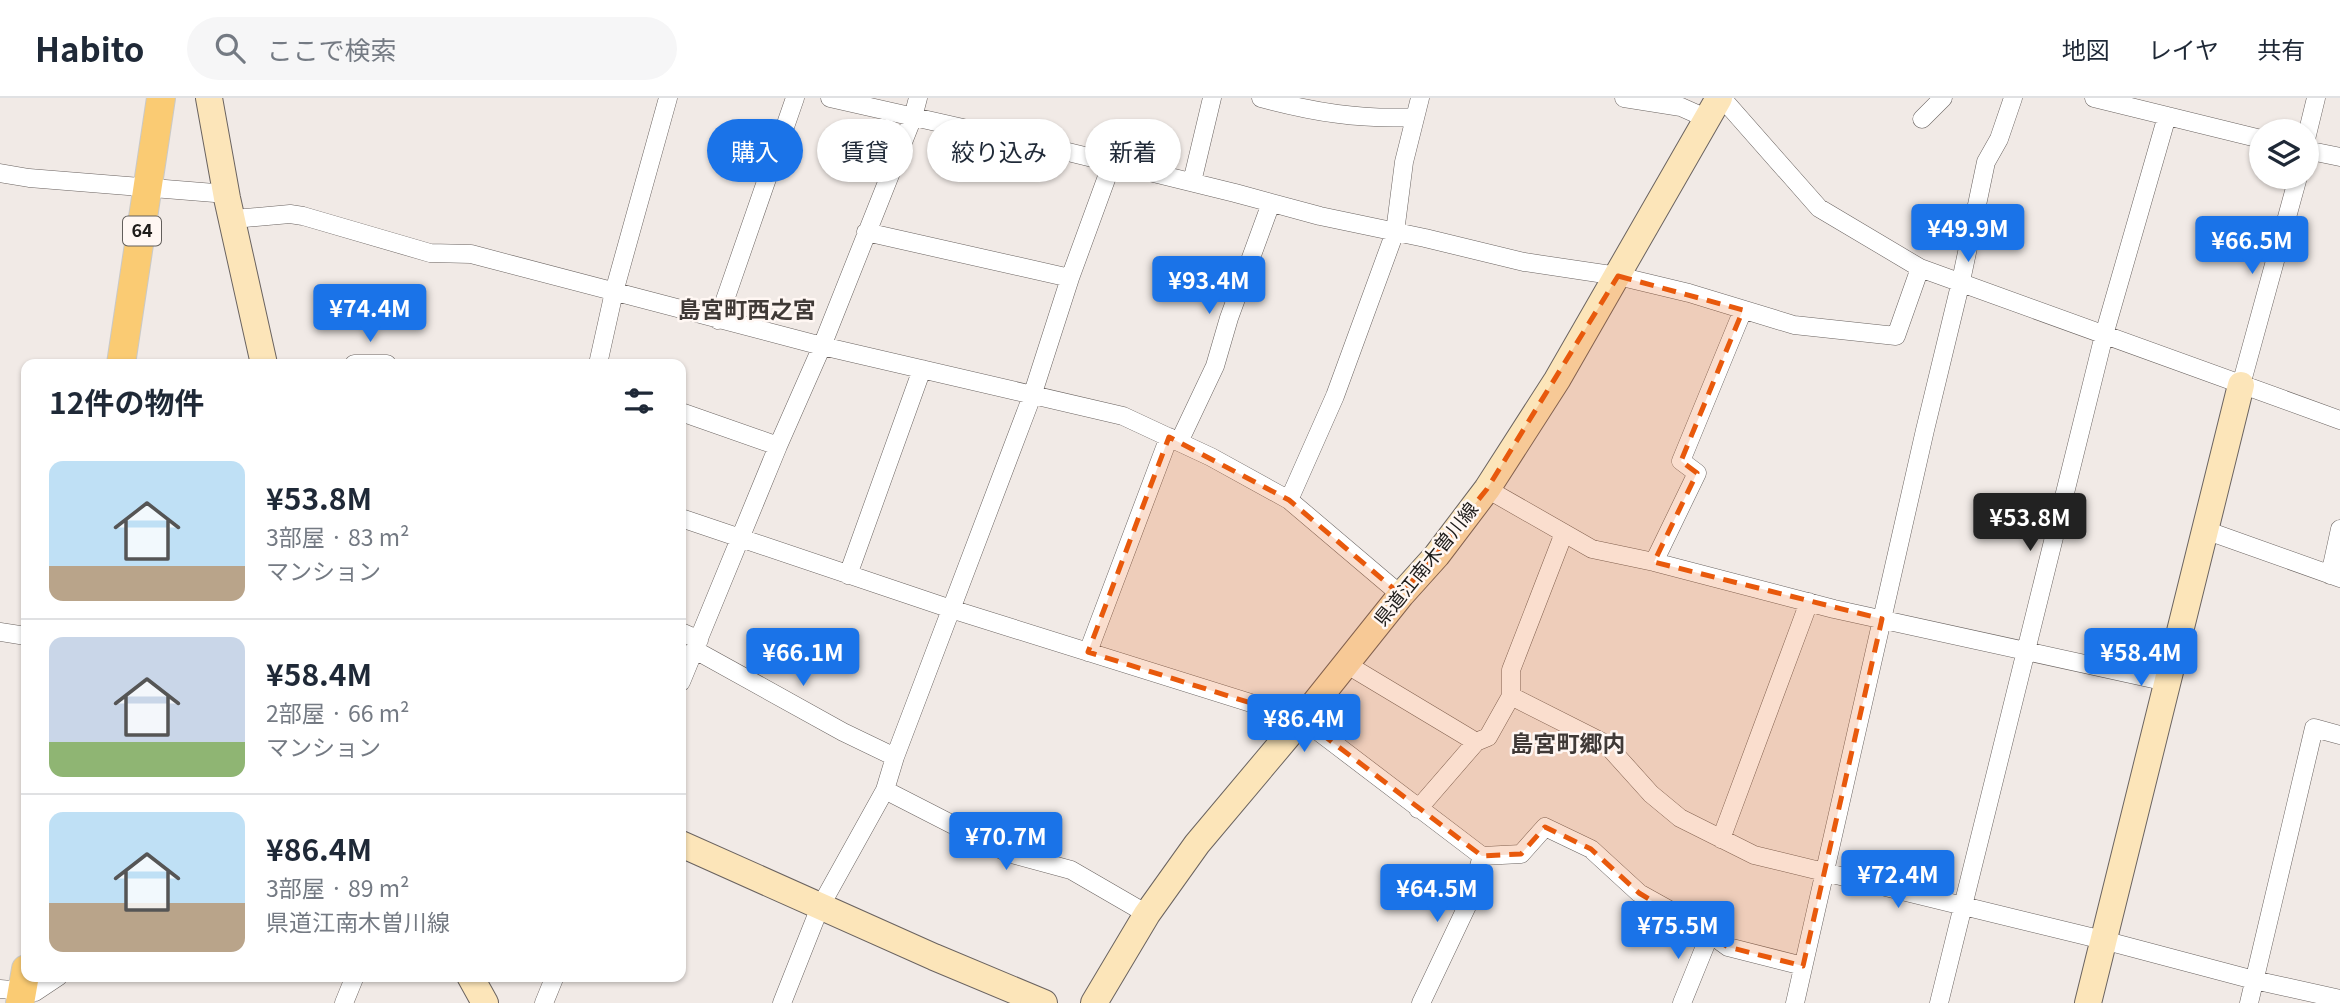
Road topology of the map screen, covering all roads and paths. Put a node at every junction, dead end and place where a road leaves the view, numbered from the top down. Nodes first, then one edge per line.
1 (161, 98) edge
2 (209, 98) edge
3 (668, 98) edge
4 (794, 98) edge
5 (830, 98) edge
6 (918, 98) edge
7 (1212, 98) edge
8 (1261, 98) edge
9 (1420, 98) edge
10 (1624, 98) edge
11 (1943, 98) edge
12 (2013, 98) edge
13 (2094, 98) edge
14 (2316, 98) edge
15 (1717, 105) edge
16 (2167, 116) junction
17 (913, 117) junction
18 (1415, 117) junction
19 (1922, 119) dead end
20 (2311, 119) edge
21 (2249, 136) edge
22 (2319, 153) edge
23 (1085, 157) edge
24 (2340, 157) edge
25 (0, 173) edge
26 (1181, 179) edge
27 (1105, 182) edge
28 (1192, 182) junction
29 (149, 188) junction
30 (2295, 189) edge
31 (1271, 202) junction
32 (230, 206) junction
33 (866, 232) junction
34 (1395, 232) junction
35 (1920, 268) junction
36 (1618, 276) junction
37 (1070, 278) junction
38 (1961, 281) junction
39 (614, 292) junction
40 (1743, 310) junction
41 (718, 320) junction
42 (2104, 335) junction
43 (822, 346) junction
44 (122, 359) edge
45 (263, 359) edge
46 (599, 359) edge
47 (922, 369) junction
48 (2241, 385) junction
49 (1032, 396) junction
50 (686, 414) edge
51 (2340, 420) edge
52 (1174, 440) junction
53 (778, 446) junction
54 (1487, 489) junction
55 (1289, 500) junction
56 (686, 520) edge
57 (2205, 530) junction
58 (2340, 530) edge
59 (1564, 533) junction
60 (741, 539) junction
61 (1654, 562) junction
62 (848, 575) junction
63 (2335, 576) edge
64 (1401, 595) junction
65 (1809, 602) junction
66 (951, 609) junction
67 (1882, 619) junction
68 (0, 632) edge
69 (21, 635) edge
70 (686, 636) edge
71 (697, 645) junction
72 (1088, 652) junction
73 (2025, 652) junction
74 (1346, 664) junction
75 (686, 670) edge
76 (2167, 682) junction
77 (1511, 696) junction
78 (1303, 719) junction
79 (2340, 735) edge
80 (1476, 742) junction
81 (895, 757) junction
82 (885, 790) junction
83 (1418, 809) junction
84 (1720, 839) junction
85 (686, 846) edge
86 (1482, 856) junction
87 (1824, 872) junction
88 (820, 907) junction
89 (1963, 907) junction
90 (1147, 914) junction
91 (1710, 934) junction
92 (2103, 940) junction
93 (1803, 966) junction
94 (2254, 980) junction
95 (50, 982) edge
96 (353, 982) edge
97 (473, 982) edge
98 (553, 982) edge
99 (17, 988) edge
100 (2340, 999) edge
101 (344, 1003) edge
102 (485, 1003) edge
103 (544, 1003) edge
104 (782, 1003) edge
105 (1044, 1003) edge
106 (1094, 1003) edge
107 (1421, 1003) edge
108 (1682, 1003) edge
109 (1795, 1003) edge
110 (1939, 1003) edge
111 (2088, 1003) edge
112 (2249, 1003) edge

1 - 29 main road, 64
2 - 32 street
3 - 39 street
4 - 41 street
5 - 17 street
6 - 17 street
7 - 28 street
8 - 18 street
9 - 18 street
10 - 15 street
11 - 19 street
12 - 38 street
13 - 16 street
14 - 20 street
15 - 35 street
15 - 36 street, 県道江南木曽川線
16 - 21 street
16 - 42 street
17 - 23 street
17 - 33 street
18 - 34 street
22 - 24 street
25 - 29 street
26 - 28 street
27 - 37 street
28 - 31 street
29 - 32 street
29 - 44 main road, 64
30 - 48 street
31 - 34 street
31 - 52 street
32 - 39 street
32 - 45 street
33 - 37 street
33 - 43 street
34 - 36 street
34 - 55 street
35 - 38 street
35 - 40 street
36 - 40 street
36 - 54 street, 県道江南木曽川線
37 - 49 street
38 - 42 street
38 - 67 street
39 - 41 street
39 - 46 street
40 - 61 street
41 - 43 street
42 - 48 street
42 - 73 street
43 - 47 street
43 - 53 street
47 - 49 street
47 - 62 street
48 - 51 street
48 - 57 street
49 - 52 street
49 - 66 street
50 - 53 street
52 - 55 street
52 - 72 street
53 - 60 street
54 - 59 street
54 - 64 street, 県道江南木曽川線
55 - 64 street
56 - 60 street
57 - 63 street
57 - 76 street
58 - 63 street
59 - 61 street
59 - 77 street
60 - 62 street
60 - 71 street
61 - 65 street
62 - 66 street
64 - 74 street, 県道江南木曽川線
65 - 67 street
65 - 84 street
66 - 72 street
66 - 81 street
67 - 73 street
67 - 87 street
68 - 69 street
70 - 71 street
71 - 75 street
71 - 81 street
72 - 78 street
73 - 76 street
73 - 89 street
74 - 78 street, 県道江南木曽川線
74 - 80 street
76 - 92 street
77 - 80 street
77 - 84 street
78 - 83 street
78 - 90 street, 県道江南木曽川線
79 - 94 street
80 - 83 street
81 - 82 street
82 - 88 street
82 - 90 street
83 - 86 street
84 - 87 street
85 - 88 street
86 - 91 street
86 - 107 street
87 - 89 street
87 - 93 street
88 - 104 street
88 - 105 street
89 - 92 street
89 - 110 street
90 - 106 street, 県道江南木曽川線
91 - 93 street
91 - 108 street
92 - 94 street
92 - 111 street
93 - 109 street
94 - 100 street
94 - 112 street
95 - 99 street
96 - 101 street
97 - 102 street
98 - 103 street

